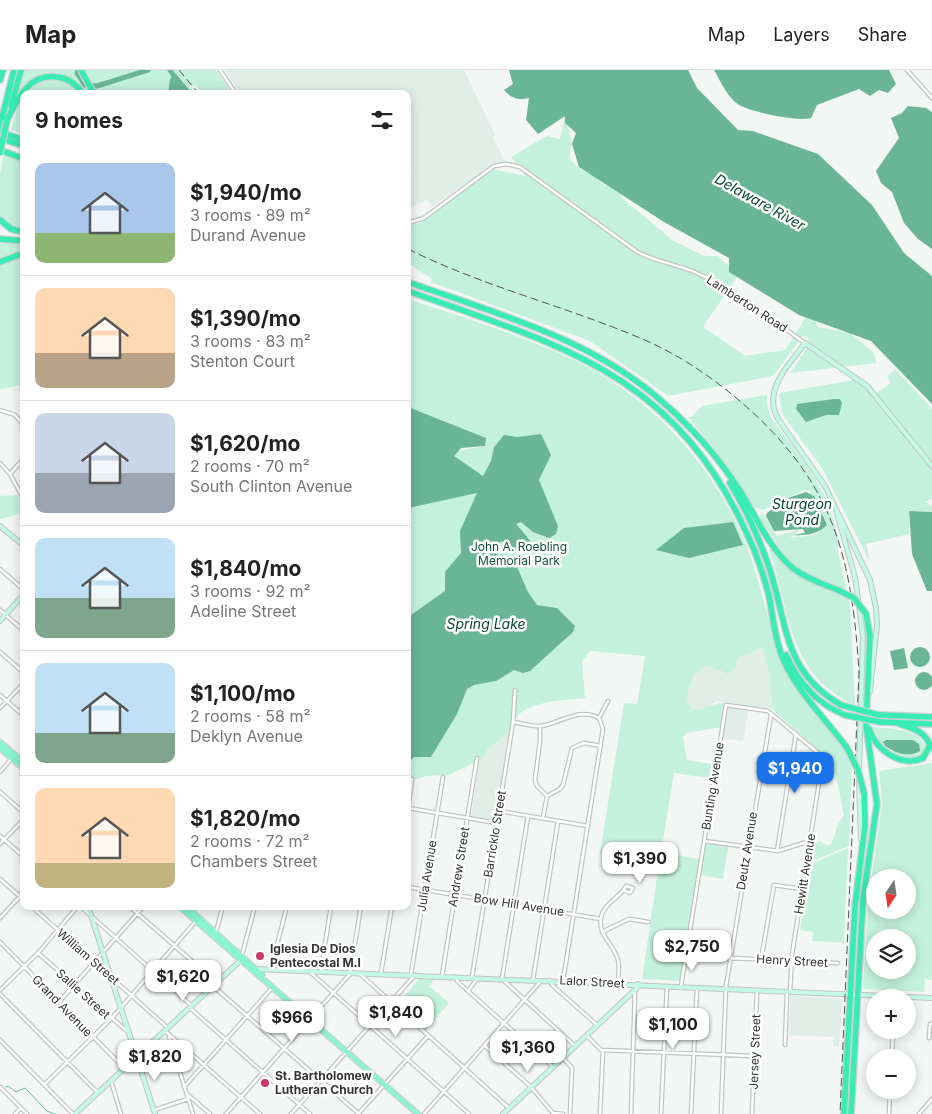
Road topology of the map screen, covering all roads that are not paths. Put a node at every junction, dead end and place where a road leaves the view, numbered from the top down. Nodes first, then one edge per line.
1 (2, 70) edge
2 (14, 70) edge
3 (21, 70) edge
4 (81, 70) edge
5 (220, 70) edge
6 (907, 70) edge
7 (0, 80) edge
8 (25, 90) edge
9 (80, 90) edge
10 (92, 90) edge
11 (233, 90) edge
12 (20, 96) edge
13 (932, 98) edge
14 (5, 120) junction
15 (0, 126) edge
16 (0, 132) edge
17 (5, 138) edge
18 (20, 139) edge
19 (20, 144) edge
20 (2, 150) edge
21 (20, 154) edge
22 (20, 157) edge
23 (0, 220) edge
24 (411, 221) edge
25 (20, 231) edge
26 (0, 239) edge
27 (20, 241) edge
28 (20, 254) edge
29 (0, 262) edge
30 (411, 283) edge
31 (411, 292) edge
32 (805, 343) junction
33 (0, 410) edge
34 (20, 421) edge
35 (692, 431) junction
36 (0, 463) edge
37 (20, 463) edge
38 (932, 466) edge
39 (10, 474) junction
40 (20, 493) edge
41 (833, 500) junction
42 (0, 526) edge
43 (20, 543) edge
44 (0, 568) edge
45 (20, 586) edge
46 (20, 598) edge
47 (0, 610) edge
48 (5, 614) junction
49 (773, 615) junction
50 (0, 620) edge
51 (20, 627) edge
52 (0, 652) edge
53 (20, 670) edge
54 (20, 687) edge
55 (515, 690) dead end
56 (0, 695) edge
57 (6, 701) junction
58 (608, 701) dead end
59 (0, 708) edge
60 (868, 711) junction
61 (20, 713) edge
62 (771, 714) junction
63 (599, 718) junction
64 (867, 718) junction
65 (932, 718) edge
66 (513, 722) junction
67 (900, 724) junction
68 (932, 724) edge
69 (540, 726) junction
70 (796, 734) junction
71 (0, 742) edge
72 (601, 746) junction
73 (0, 748) edge
74 (12, 758) junction
75 (477, 758) dead end
76 (20, 760) edge
77 (20, 765) edge
78 (0, 772) edge
79 (443, 777) dead end
80 (412, 779) dead end
81 (411, 786) edge
82 (0, 792) edge
83 (547, 796) junction
84 (411, 809) edge
85 (20, 810) edge
86 (499, 811) junction
87 (437, 813) junction
88 (528, 816) junction
89 (467, 818) junction
90 (543, 818) junction
91 (558, 821) junction
92 (497, 823) junction
93 (20, 824) edge
94 (588, 826) junction
95 (0, 836) edge
96 (4, 840) junction
97 (704, 841) junction
98 (810, 841) junction
99 (0, 844) edge
100 (748, 847) junction
101 (777, 851) junction
102 (20, 854) edge
103 (860, 861) junction
104 (0, 879) edge
105 (411, 888) edge
106 (802, 889) junction
107 (425, 890) junction
108 (625, 891) dead end
109 (455, 895) junction
110 (20, 896) joint
111 (484, 900) junction
112 (514, 904) junction
113 (544, 909) junction
114 (36, 910) edge
115 (75, 910) edge
116 (84, 910) edge
117 (90, 910) edge
118 (134, 910) edge
119 (141, 910) edge
120 (184, 910) edge
121 (191, 910) edge
122 (222, 910) edge
123 (253, 910) edge
124 (286, 910) edge
125 (330, 910) edge
126 (361, 910) edge
127 (391, 910) edge
128 (138, 914) junction
129 (574, 914) junction
130 (92, 916) junction
131 (0, 918) edge
132 (601, 919) junction
133 (196, 921) junction
134 (648, 922) dead end
135 (57, 929) junction
136 (216, 932) junction
137 (602, 932) junction
138 (116, 937) junction
139 (0, 942) edge
140 (175, 946) junction
141 (38, 952) junction
142 (103, 952) junction
143 (686, 956) junction
144 (241, 958) junction
145 (730, 958) junction
146 (761, 960) junction
147 (791, 961) junction
148 (94, 962) junction
149 (838, 963) dead end
150 (24, 967) junction
151 (271, 968) junction
152 (254, 969) junction
153 (153, 970) junction
154 (309, 970) junction
155 (321, 970) junction
156 (351, 972) junction
157 (360, 972) junction
158 (381, 973) junction
159 (414, 974) junction
160 (442, 976) junction
161 (455, 976) junction
162 (111, 977) junction
163 (472, 977) junction
164 (477, 977) junction
165 (502, 978) junction
166 (533, 980) junction
167 (541, 980) junction
168 (550, 980) junction
169 (563, 981) junction
170 (215, 984) junction
171 (618, 984) junction
172 (638, 984) junction
173 (74, 986) junction
174 (667, 986) junction
175 (681, 986) junction
176 (273, 987) junction
177 (697, 987) junction
178 (727, 989) junction
179 (634, 990) junction
180 (757, 990) junction
181 (468, 991) junction
182 (0, 992) edge
183 (789, 992) junction
184 (333, 993) junction
185 (132, 995) junction
186 (854, 995) junction
187 (866, 996) edge
188 (916, 998) edge
189 (932, 998) edge
190 (524, 1001) junction
191 (59, 1002) junction
192 (391, 1003) junction
193 (191, 1007) junction
194 (122, 1008) junction
195 (247, 1015) junction
196 (111, 1019) junction
197 (310, 1019) junction
198 (504, 1023) junction
199 (932, 1024) edge
200 (597, 1025) junction
201 (370, 1026) junction
202 (167, 1029) junction
203 (130, 1034) junction
204 (168, 1035) junction
205 (428, 1036) junction
206 (587, 1036) junction
207 (94, 1038) junction
208 (929, 1038) dead end
209 (0, 1040) edge
210 (225, 1040) junction
211 (785, 1045) dead end
212 (484, 1046) junction
213 (575, 1046) junction
214 (284, 1048) junction
215 (602, 1050) junction
216 (633, 1051) junction
217 (347, 1052) junction
218 (664, 1052) junction
219 (694, 1053) junction
220 (724, 1055) junction
221 (754, 1056) junction
222 (137, 1057) junction
223 (563, 1058) junction
224 (407, 1059) junction
225 (67, 1062) junction
226 (204, 1065) junction
227 (553, 1067) junction
228 (124, 1068) junction
229 (464, 1068) junction
230 (262, 1073) junction
231 (111, 1081) junction
232 (321, 1081) junction
233 (44, 1085) junction
234 (385, 1085) junction
235 (0, 1087) edge
236 (184, 1087) junction
237 (531, 1088) junction
238 (444, 1092) junction
239 (98, 1093) junction
240 (186, 1094) junction
241 (241, 1097) junction
242 (188, 1099) junction
243 (890, 1099) edge
244 (932, 1099) edge
245 (300, 1105) junction
246 (21, 1108) junction
247 (509, 1109) junction
248 (79, 1110) junction
249 (155, 1112) edge
250 (15, 1114) edge
251 (27, 1114) edge
252 (74, 1114) edge
253 (84, 1114) edge
254 (121, 1114) edge
255 (193, 1114) edge
256 (210, 1114) edge
257 (226, 1114) edge
258 (260, 1114) edge
259 (291, 1114) edge
260 (310, 1114) edge
261 (359, 1114) edge
262 (418, 1114) edge
263 (424, 1114) edge
264 (469, 1114) edge
265 (504, 1114) edge
266 (512, 1114) edge
267 (563, 1114) edge
268 (570, 1114) edge
269 (600, 1114) edge
270 (631, 1114) edge
271 (661, 1114) edge
272 (691, 1114) edge
273 (721, 1114) edge
274 (752, 1114) edge
275 (844, 1114) edge
276 (850, 1114) edge
277 (889, 1114) edge
278 (919, 1114) edge

1 - 7 highway
2 - 14 highway
3 - 14 highway
4 - 10 highway
5 - 11 street
6 - 13 street
8 - 9 highway
12 - 14 highway
14 - 15 highway
14 - 20 highway, bridge
16 - 17 highway
17 - 18 highway
17 - 19 highway
20 - 21 highway
20 - 22 highway
23 - 25 highway
24 - 32 street, Lamberton Road
26 - 27 highway
28 - 29 highway
30 - 35 highway
31 - 49 highway
32 - 38 street, Lamberton Road
32 - 41 street
33 - 34 street
35 - 60 highway, bridge
35 - 65 highway, bridge
36 - 39 street
37 - 39 street
39 - 40 street
41 - 60 street
41 - 103 street
42 - 43 street
44 - 45 street
46 - 48 street
47 - 48 street
48 - 50 street
48 - 51 street
49 - 67 highway, bridge
49 - 103 highway, bridge
52 - 53 street
54 - 57 street
55 - 66 street, Barricklo Street
56 - 57 street
57 - 59 street
57 - 61 street
58 - 63 street
60 - 64 highway
62 - 70 street
62 - 97 street, Bunting Avenue
62 - 100 street, Deutz Avenue
63 - 69 street
63 - 72 street
64 - 67 highway
64 - 186 highway
66 - 69 street
66 - 86 street, Barricklo Street
67 - 68 highway
69 - 83 street
70 - 98 street, Hewitt Avenue
70 - 101 street
71 - 76 main road
72 - 83 street
72 - 94 street
73 - 74 main road
74 - 77 main road
74 - 78 street
75 - 89 street, Andrew Street
79 - 87 street, Julia Avenue
80 - 81 street
82 - 85 street
83 - 90 street
84 - 87 street
86 - 88 street
86 - 92 street, Barricklo Street
87 - 89 street
87 - 107 street, Julia Avenue
88 - 90 street
88 - 112 street
89 - 92 street
89 - 109 street, Andrew Street
90 - 91 street
91 - 94 street
91 - 113 street
92 - 111 street, Barricklo Street
93 - 96 street
94 - 129 street
95 - 96 street
96 - 99 street
96 - 102 street
97 - 100 street
97 - 143 street, Bunting Avenue
98 - 101 street
98 - 106 street, Hewitt Avenue
100 - 101 street
100 - 145 street, Deutz Avenue
103 - 186 highway
104 - 110 street
105 - 107 street, Bow Hill Avenue
106 - 146 street
106 - 147 street, Hewitt Avenue
107 - 109 street, Bow Hill Avenue
107 - 159 street, Julia Avenue
108 - 132 street
109 - 111 street, Bow Hill Avenue
109 - 160 street, Andrew Street
110 - 131 street
111 - 112 street, Bow Hill Avenue
111 - 163 street, Barricklo Street
112 - 113 street, Bow Hill Avenue
112 - 165 street
113 - 129 street, Bow Hill Avenue
113 - 166 street
114 - 135 street, William Street
115 - 135 street
116 - 130 street
117 - 130 street
118 - 128 street
119 - 128 street
120 - 133 main road
121 - 136 main road
122 - 136 street
123 - 144 street
124 - 151 street
125 - 155 street
126 - 156 street
127 - 158 street
128 - 138 street
128 - 140 street
129 - 132 street, Bow Hill Avenue
129 - 169 street
130 - 138 street
130 - 142 street
132 - 137 street
133 - 140 street
133 - 144 main road
134 - 137 street
135 - 141 street
135 - 148 street, William Street
136 - 144 main road
137 - 171 street
138 - 142 street
138 - 153 street
139 - 150 street, Grand Avenue
140 - 153 street
140 - 170 street
141 - 150 street
141 - 173 street, Sallie Street
142 - 148 street
142 - 162 street
143 - 145 street, Henry Street
143 - 175 street, Bunting Avenue
144 - 152 main road
144 - 170 street
145 - 146 street, Henry Street
145 - 178 street, Deutz Avenue
146 - 147 street, Henry Street
147 - 149 street, Henry Street
147 - 183 street, Hewitt Avenue
148 - 162 street, William Street
148 - 173 street
150 - 182 street
150 - 191 street, Grand Avenue
151 - 152 street, Lalor Street
151 - 154 street, Lalor Street
152 - 176 main road
153 - 185 street
153 - 193 street
154 - 155 street, Lalor Street
154 - 184 street
155 - 156 street, Lalor Street
156 - 157 street, Lalor Street
156 - 184 street
157 - 158 street, Lalor Street
157 - 192 street
158 - 159 street, Lalor Street
159 - 160 street, Lalor Street
159 - 192 street
160 - 161 street, Lalor Street
161 - 163 street, Lalor Street
161 - 181 street
162 - 185 street, William Street
162 - 194 street
163 - 164 street, Lalor Street
164 - 165 street, Lalor Street
164 - 181 street
165 - 166 street, Lalor Street
165 - 190 street
166 - 167 street, Lalor Street
167 - 168 street, Lalor Street
167 - 190 street
168 - 169 street, Lalor Street
168 - 200 street
169 - 171 street, Lalor Street
170 - 193 street
170 - 195 street
171 - 172 street, Lalor Street
172 - 174 street, Lalor Street
172 - 179 street
173 - 191 street
173 - 196 street, Sallie Street
174 - 175 street, Lalor Street
174 - 218 street
175 - 177 street, Lalor Street
176 - 195 street
176 - 197 main road
177 - 178 street, Lalor Street
177 - 219 street
178 - 180 street, Lalor Street
178 - 220 street, Deutz Avenue
179 - 200 street
179 - 216 street
180 - 183 street, Lalor Street
180 - 221 street, Jersey Street
181 - 198 street
182 - 225 street
183 - 186 street, Lalor Street
183 - 211 street, Hewitt Avenue
184 - 197 street
184 - 201 street
185 - 194 street
185 - 202 street, William Street
186 - 187 street, Lalor Street
186 - 275 highway
186 - 276 highway
188 - 189 street, Lalor Street
190 - 198 street
190 - 213 street
191 - 207 street, Grand Avenue
192 - 201 street
192 - 205 street
193 - 202 street
193 - 210 street
194 - 196 street
194 - 203 street
195 - 210 street
195 - 214 street
196 - 203 street, Sallie Street
196 - 207 street
197 - 214 street
197 - 217 main road
198 - 212 street
198 - 227 street
199 - 208 street
200 - 206 street
201 - 217 street
201 - 224 street
202 - 204 street, William Street
202 - 222 street
203 - 222 street
204 - 226 street, William Street
204 - 236 street
205 - 224 street
205 - 229 street
206 - 213 street
206 - 215 street
207 - 225 street
207 - 228 street, Grand Avenue
209 - 233 street
210 - 226 street
210 - 230 street
212 - 229 street
212 - 237 street
213 - 223 street
214 - 230 street
214 - 232 street
215 - 216 street
215 - 269 street
216 - 218 street
216 - 270 street
217 - 232 street
217 - 234 main road
218 - 219 street
218 - 271 street
219 - 220 street
219 - 272 street
220 - 221 street
220 - 273 street, Deutz Avenue
221 - 274 street, Jersey Street
222 - 228 street
222 - 249 street
223 - 227 street
223 - 268 street
224 - 234 street
224 - 238 street
225 - 233 street
225 - 239 street
226 - 236 street
226 - 241 street, William Street
227 - 237 street
228 - 231 street
229 - 238 street
229 - 247 street
230 - 241 street
230 - 245 street
231 - 239 street
231 - 254 street
232 - 245 street
232 - 261 street
233 - 252 street
234 - 261 street
234 - 262 main road
235 - 246 street
236 - 240 street
237 - 247 street
237 - 267 street
238 - 263 street
238 - 264 street
239 - 248 street
240 - 242 street
240 - 256 street
241 - 257 street
241 - 258 street, William Street
242 - 249 street
242 - 255 street
243 - 277 street
244 - 278 street
245 - 259 street
245 - 260 street
246 - 250 street
246 - 251 street
247 - 265 street
247 - 266 street
248 - 252 street
248 - 253 street

